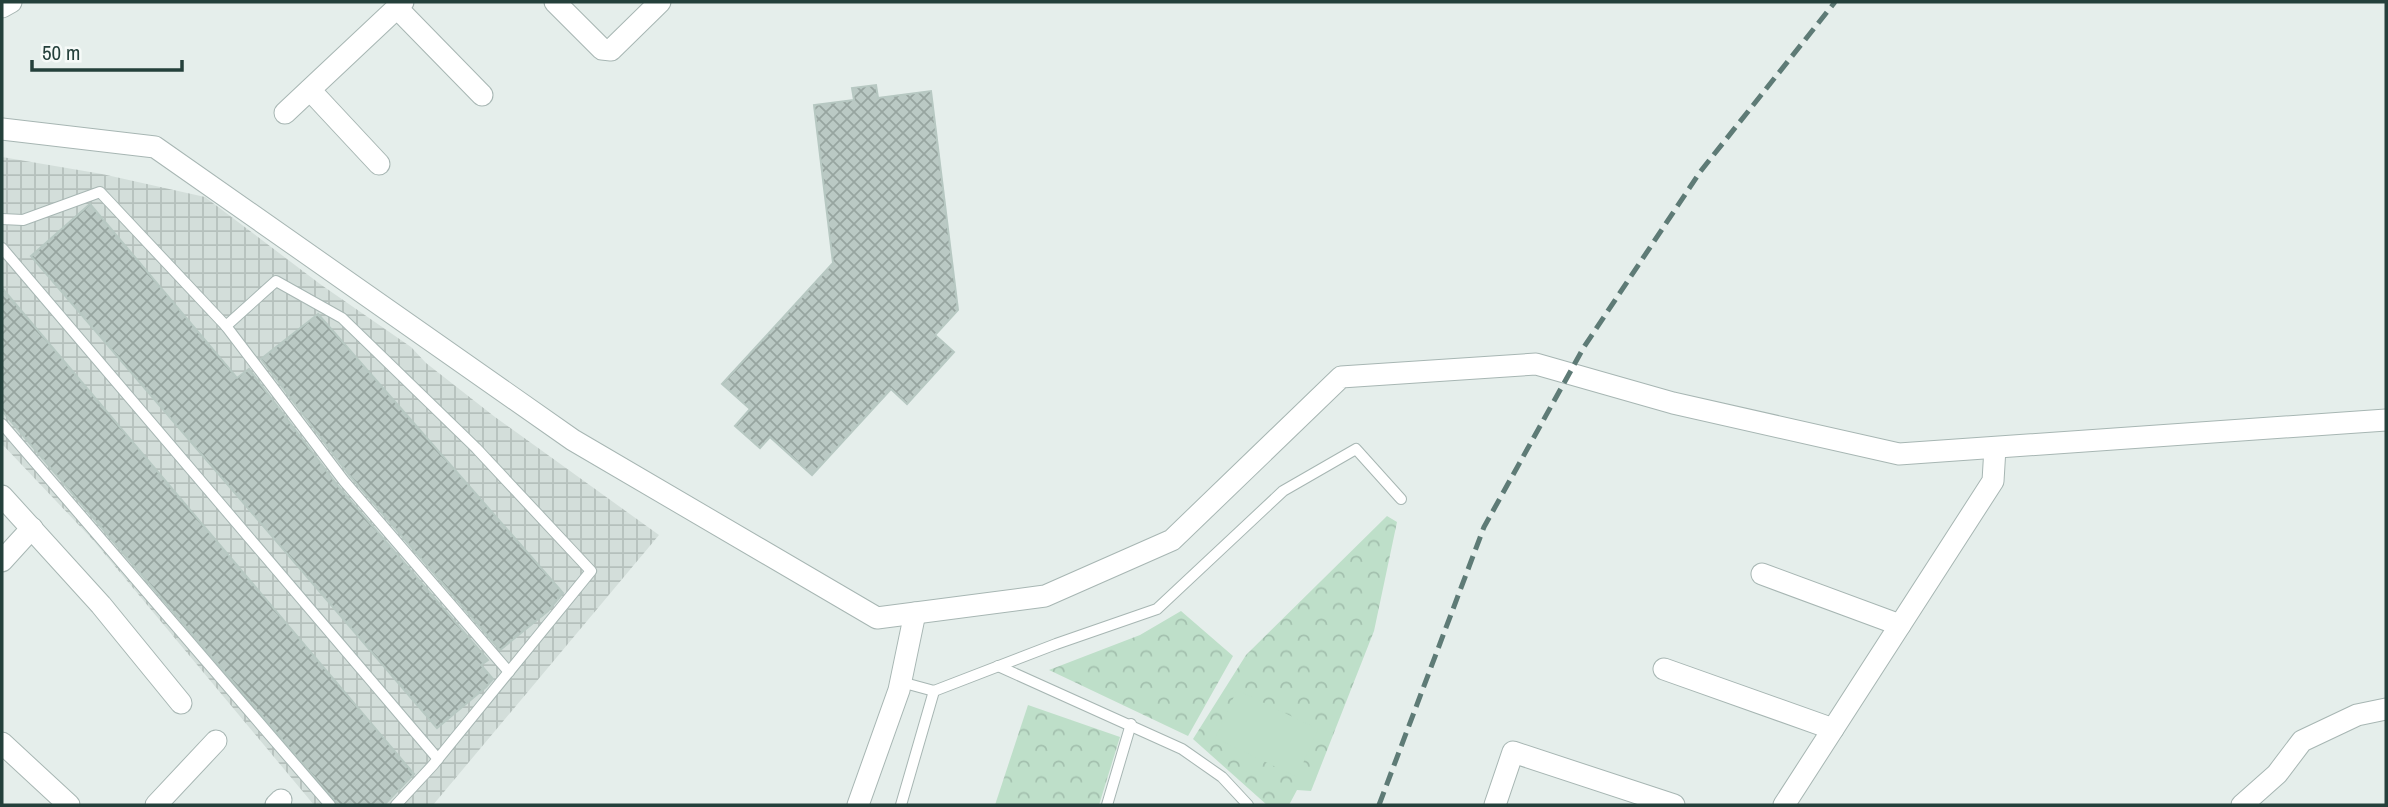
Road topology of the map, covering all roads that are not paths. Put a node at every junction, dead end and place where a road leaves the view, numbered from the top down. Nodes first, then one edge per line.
1 (11, 2) edge
2 (555, 2) edge
3 (660, 2) edge
4 (400, 5) edge
5 (2, 7) edge
6 (310, 90) junction
7 (482, 95) dead end
8 (285, 113) dead end
9 (2, 129) edge
10 (379, 164) dead end
11 (2, 219) edge
12 (2, 248) edge
13 (226, 326) junction
14 (2386, 420) edge
15 (2, 424) edge
16 (1995, 448) junction
17 (2, 495) edge
18 (1401, 499) dead end
19 (32, 528) junction
20 (2, 561) edge
21 (1762, 574) dead end
22 (915, 613) junction
23 (1900, 625) junction
24 (998, 666) junction
25 (1664, 669) dead end
26 (509, 671) junction
27 (901, 682) junction
28 (934, 691) junction
29 (181, 703) dead end
30 (2386, 709) edge
31 (1131, 724) junction
32 (1833, 729) junction
33 (216, 741) dead end
34 (2, 743) edge
35 (438, 759) junction
36 (2263, 798) edge
37 (69, 805) edge
38 (156, 805) edge
39 (330, 805) edge
40 (396, 805) edge
41 (858, 805) edge
42 (901, 805) edge
43 (1107, 805) edge
44 (1248, 805) edge
45 (1495, 805) edge
46 (1674, 805) edge
47 (1784, 805) edge
48 (2242, 805) edge

1 - 5 street
2 - 3 street
4 - 6 street
4 - 7 street
6 - 8 street
6 - 10 street
9 - 22 street
11 - 13 lane
12 - 35 lane
13 - 26 lane
13 - 26 lane
14 - 16 street
15 - 39 lane
16 - 22 street
16 - 23 street
17 - 19 street
18 - 24 lane
19 - 20 street
19 - 29 street
21 - 23 street
22 - 27 street
23 - 32 street
24 - 28 lane
24 - 31 lane
25 - 32 street
26 - 35 lane
27 - 28 lane
27 - 41 street
28 - 42 lane
30 - 36 street
31 - 43 lane
31 - 44 lane
32 - 47 street
33 - 38 street
34 - 37 street
35 - 40 lane
36 - 48 street
45 - 46 street

